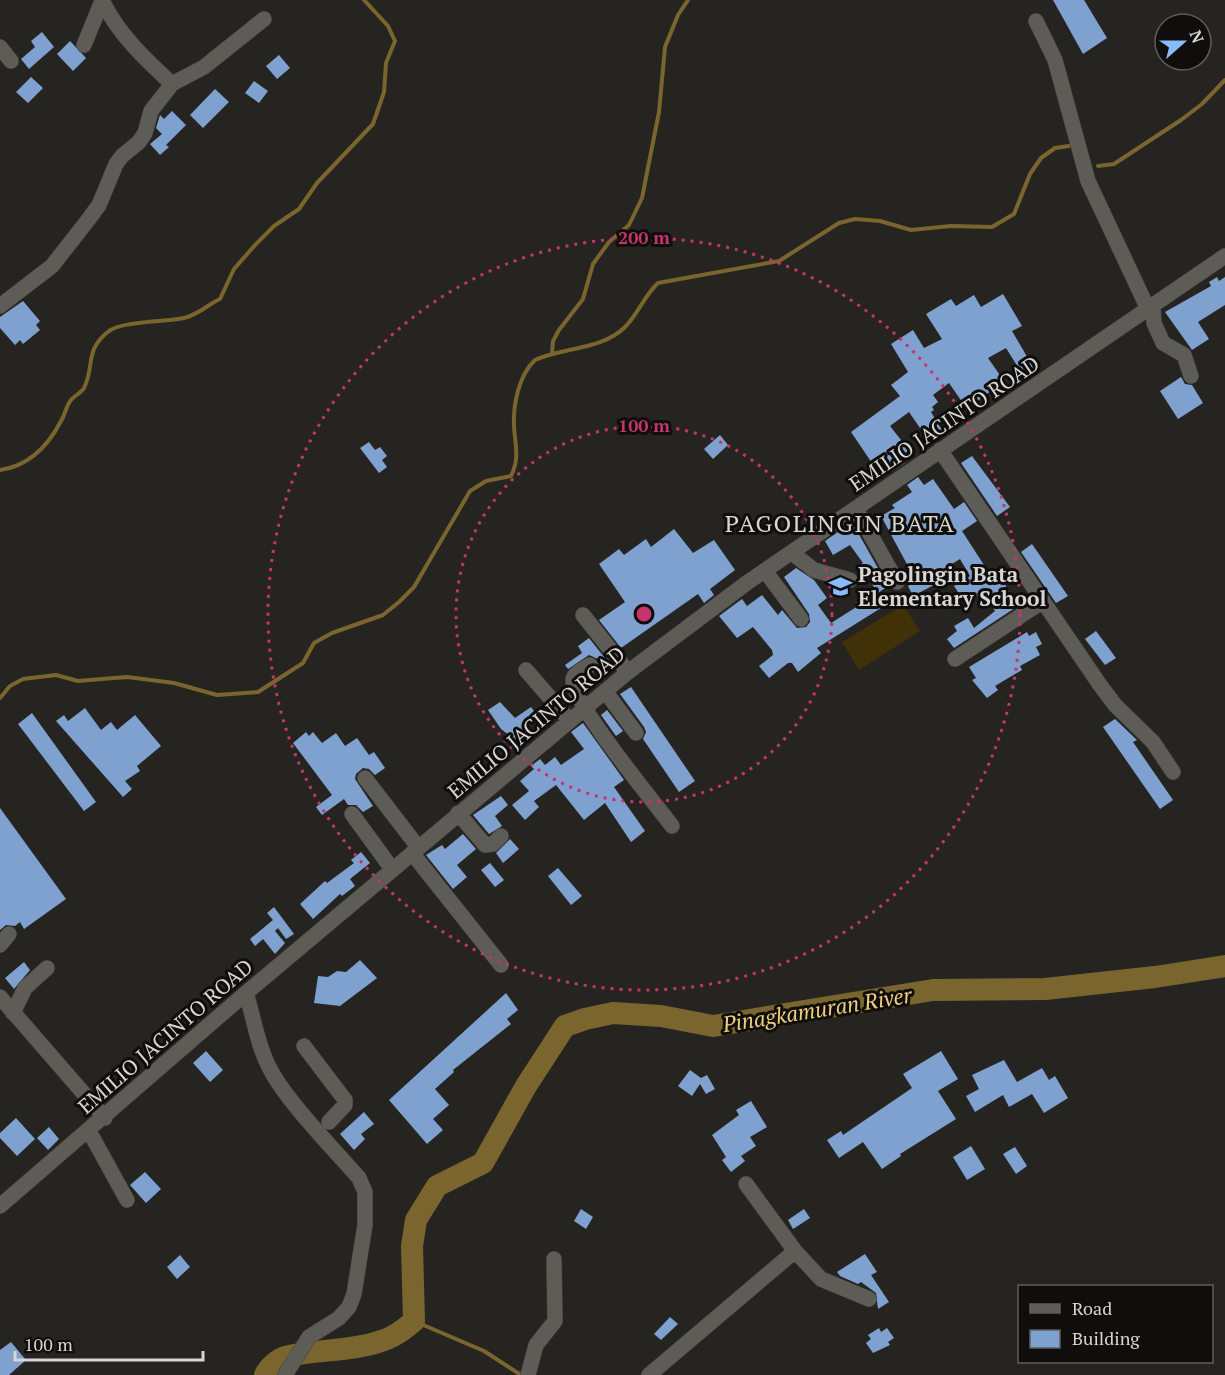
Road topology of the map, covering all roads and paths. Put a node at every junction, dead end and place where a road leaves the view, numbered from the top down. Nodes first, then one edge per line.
1 (102, 0) edge
2 (264, 19) dead end
3 (1036, 21) dead end
4 (84, 45) dead end
5 (0, 47) edge
6 (11, 61) dead end
7 (172, 84) junction
8 (1225, 256) edge
9 (0, 306) edge
10 (1150, 308) junction
11 (1191, 376) dead end
12 (940, 450) junction
13 (856, 509) junction
14 (792, 553) junction
15 (765, 571) junction
16 (850, 580) dead end
17 (897, 582) dead end
18 (1043, 601) junction
19 (583, 615) dead end
20 (801, 619) dead end
21 (955, 659) dead end
22 (590, 665) dead end
23 (526, 670) dead end
24 (628, 672) junction
25 (606, 691) junction
26 (584, 709) junction
27 (570, 720) junction
28 (636, 733) dead end
29 (1173, 772) dead end
30 (365, 778) dead end
31 (459, 813) junction
32 (352, 814) dead end
33 (672, 826) dead end
34 (501, 836) dead end
35 (415, 850) junction
36 (392, 869) junction
37 (501, 965) dead end
38 (47, 968) dead end
39 (246, 993) junction
40 (0, 997) edge
41 (13, 1013) junction
42 (304, 1046) dead end
43 (105, 1118) junction
44 (323, 1126) junction
45 (89, 1131) junction
46 (746, 1184) dead end
47 (127, 1200) dead end
48 (0, 1206) edge
49 (795, 1251) junction
50 (554, 1259) dead end
51 (869, 1299) dead end
52 (285, 1375) edge
53 (528, 1375) edge
54 (649, 1375) edge

1 - 4 street
1 - 7 street
2 - 7 street
3 - 10 street
5 - 6 street
7 - 9 street
8 - 10 street, EMILIO JACINTO ROAD
10 - 11 street
10 - 12 street, EMILIO JACINTO ROAD
12 - 13 street, EMILIO JACINTO ROAD
12 - 18 street
13 - 14 street, EMILIO JACINTO ROAD
13 - 17 street
14 - 15 street, EMILIO JACINTO ROAD
14 - 16 street
15 - 20 street
15 - 24 street, EMILIO JACINTO ROAD
18 - 21 street
18 - 29 street
19 - 24 street
22 - 26 street
23 - 27 street
24 - 25 street, EMILIO JACINTO ROAD
25 - 26 street, EMILIO JACINTO ROAD
25 - 28 street
26 - 27 street, EMILIO JACINTO ROAD
26 - 33 street
27 - 31 street, EMILIO JACINTO ROAD
30 - 35 street
31 - 34 street
31 - 35 street, EMILIO JACINTO ROAD
32 - 36 street
35 - 36 street, EMILIO JACINTO ROAD
35 - 37 street
36 - 39 street, EMILIO JACINTO ROAD
38 - 41 street
39 - 43 street, EMILIO JACINTO ROAD
39 - 44 street
40 - 41 street
41 - 43 street
42 - 44 street
43 - 45 street, EMILIO JACINTO ROAD
44 - 52 street
45 - 47 street
45 - 48 street, EMILIO JACINTO ROAD
46 - 49 street
49 - 51 street
49 - 54 street
50 - 53 street

